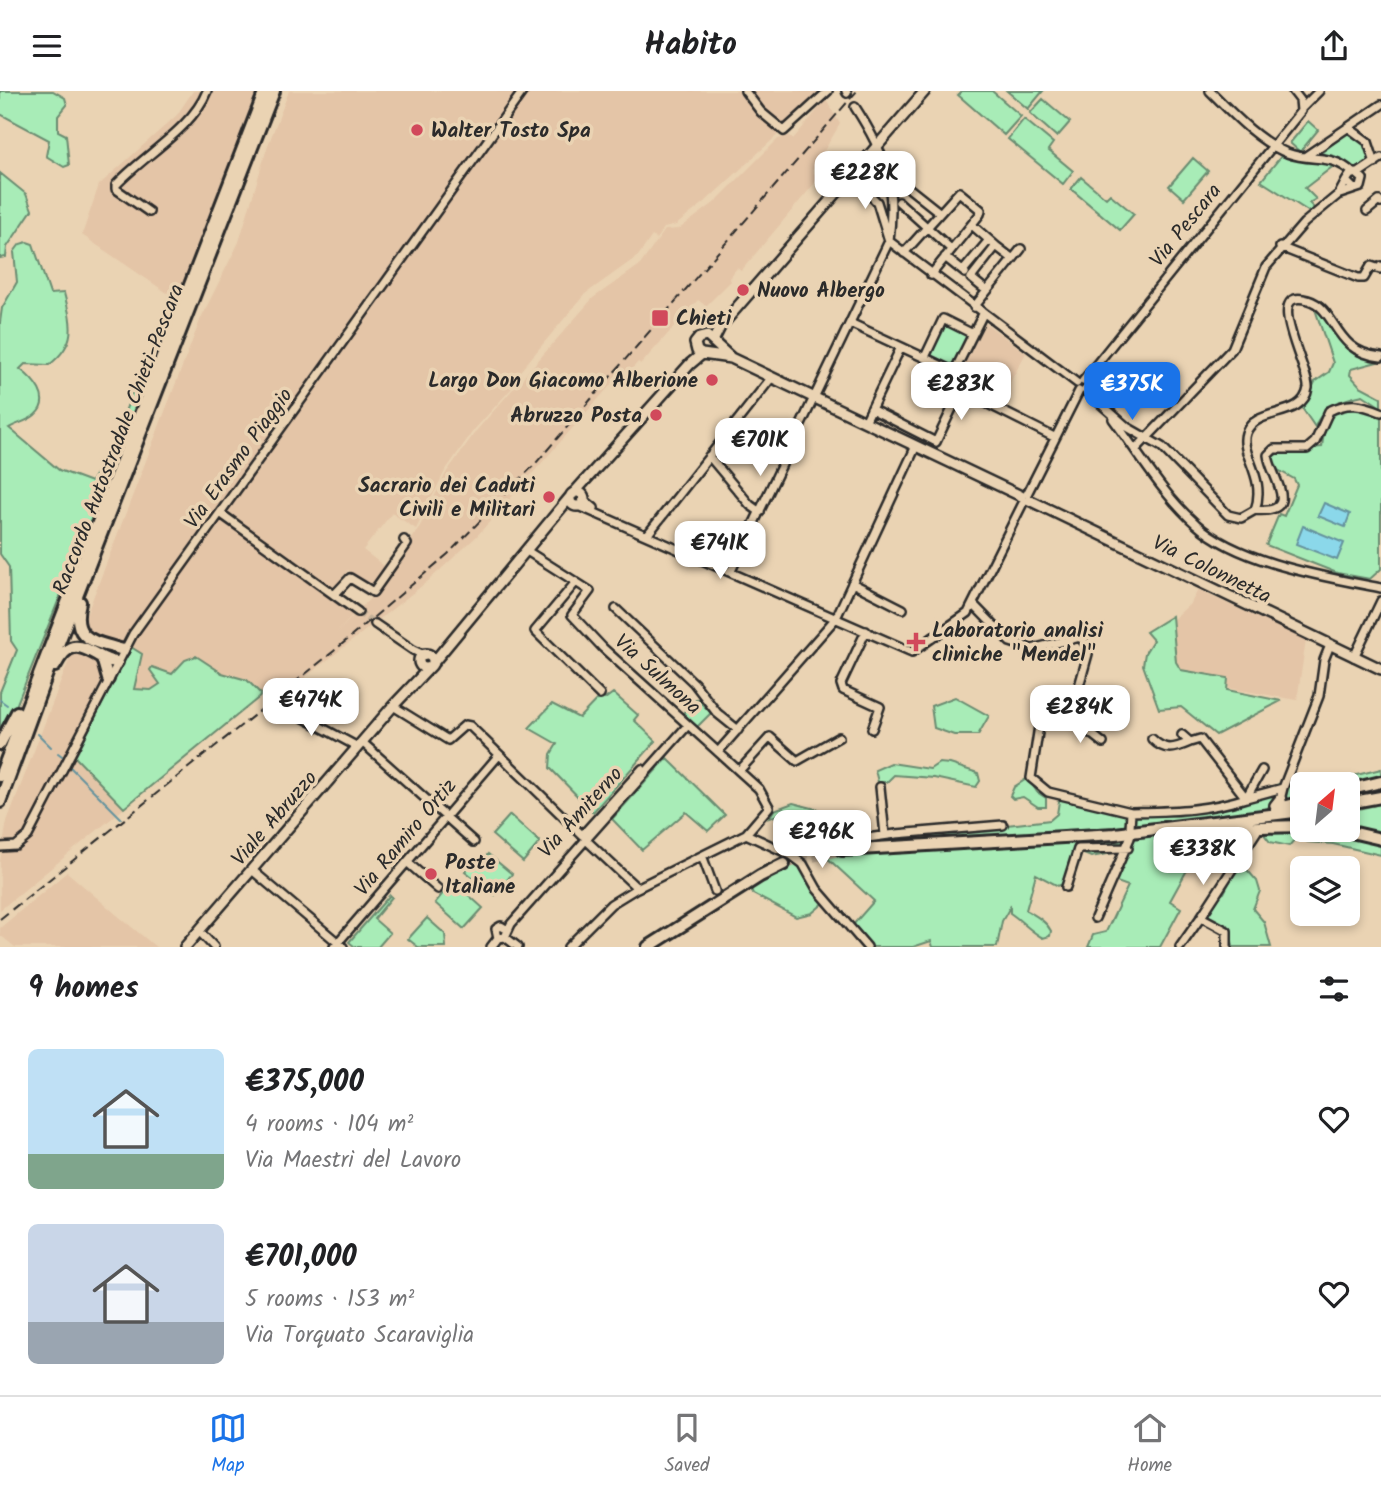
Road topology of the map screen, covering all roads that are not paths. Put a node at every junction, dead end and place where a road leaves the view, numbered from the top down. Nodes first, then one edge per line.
1 (207, 91) edge
2 (265, 91) edge
3 (274, 91) edge
4 (523, 91) edge
5 (745, 91) edge
6 (828, 91) edge
7 (925, 91) edge
8 (1210, 91) edge
9 (1293, 91) edge
10 (1319, 91) edge
11 (1381, 106) edge
12 (855, 107) dead end
13 (1302, 108) junction
14 (1349, 128) junction
15 (878, 145) junction
16 (1273, 145) junction
17 (1302, 157) junction
18 (1378, 161) edge
19 (1345, 165) junction
20 (1368, 169) junction
21 (1355, 173) junction
22 (851, 176) junction
23 (1347, 180) junction
24 (1363, 182) junction
25 (910, 189) dead end
26 (1354, 189) junction
27 (1339, 194) junction
28 (899, 202) dead end
29 (1381, 203) edge
30 (1367, 211) dead end
31 (149, 212) dead end
32 (939, 212) junction
33 (972, 225) junction
34 (926, 228) junction
35 (989, 240) junction
36 (889, 241) junction
37 (996, 246) junction
38 (1280, 247) junction
39 (951, 249) junction
40 (1021, 249) dead end
41 (904, 253) junction
42 (945, 257) junction
43 (1013, 259) junction
44 (1380, 268) edge
45 (963, 271) junction
46 (931, 275) junction
47 (971, 278) junction
48 (987, 291) junction
49 (974, 307) junction
50 (983, 314) junction
51 (850, 323) junction
52 (973, 334) junction
53 (710, 339) junction
54 (901, 347) junction
55 (700, 351) junction
56 (925, 357) junction
57 (1381, 357) edge
58 (731, 358) junction
59 (955, 372) junction
60 (772, 377) junction
61 (1081, 386) junction
62 (961, 390) junction
63 (814, 398) junction
64 (871, 409) junction
65 (1107, 411) junction
66 (1381, 412) edge
67 (865, 422) junction
68 (1054, 437) junction
69 (1147, 438) junction
70 (916, 446) junction
71 (1136, 449) junction
72 (709, 456) junction
73 (1025, 498) junction
74 (577, 499) junction
75 (1255, 510) junction
76 (760, 512) junction
77 (220, 513) junction
78 (648, 534) junction
79 (404, 540) dead end
80 (527, 551) junction
81 (88, 567) junction
82 (731, 571) junction
83 (576, 582) junction
84 (852, 583) junction
85 (1381, 588) edge
86 (334, 594) junction
87 (1381, 601) edge
88 (973, 604) junction
89 (904, 608) dead end
90 (616, 609) dead end
91 (358, 612) tunnel mouth
92 (836, 618) junction
93 (375, 624) tunnel mouth
94 (866, 631) junction
95 (1330, 645) junction
96 (123, 650) junction
97 (1354, 657) junction
98 (102, 658) junction
99 (426, 661) junction
100 (117, 662) junction
101 (1381, 669) edge
102 (108, 679) junction
103 (36, 680) junction
104 (600, 695) dead end
105 (37, 699) junction
106 (278, 704) dead end
107 (393, 706) junction
108 (1069, 722) junction
109 (686, 723) junction
110 (872, 729) dead end
111 (738, 730) junction
112 (1182, 735) dead end
113 (839, 737) dead end
114 (1152, 739) dead end
115 (1190, 742) junction
116 (1103, 743) dead end
117 (0, 744) edge
118 (360, 745) junction
119 (718, 752) junction
120 (499, 755) junction
121 (1262, 770) dead end
122 (739, 771) junction
123 (0, 776) edge
124 (1381, 782) edge
125 (880, 787) dead end
126 (1283, 787) junction
127 (1360, 787) edge
128 (1381, 797) edge
129 (1246, 798) junction
130 (1360, 801) edge
131 (0, 802) edge
132 (1290, 804) edge
133 (1279, 805) dead end
134 (1131, 812) junction
135 (1290, 813) edge
136 (445, 817) junction
137 (1003, 825) dead end
138 (1290, 825) edge
139 (1130, 828) dead end
140 (1177, 828) junction
141 (1257, 831) dead end
142 (746, 834) junction
143 (1360, 834) edge
144 (885, 835) junction
145 (584, 837) junction
146 (1130, 838) dead end
147 (1381, 839) edge
148 (474, 842) dead end
149 (0, 847) edge
150 (1128, 848) junction
151 (781, 850) junction
152 (842, 850) tunnel mouth
153 (703, 858) junction
154 (407, 862) junction
155 (784, 865) tunnel mouth
156 (252, 870) junction
157 (1066, 887) dead end
158 (637, 888) junction
159 (439, 889) dead end
160 (715, 891) dead end
161 (1201, 917) junction
162 (1095, 918) dead end
163 (199, 931) junction
164 (502, 933) junction
165 (338, 946) edge
166 (186, 947) edge
167 (214, 947) edge
168 (484, 947) edge
169 (491, 947) edge
170 (518, 947) edge
171 (568, 947) edge
172 (648, 947) edge
173 (867, 947) edge
174 (1180, 947) edge
175 (1227, 947) edge

1 - 31 street
2 - 103 highway, Raccordo Autostradale Chieti-Pescara
3 - 81 highway, Raccordo Autostradale Chieti-Pescara
4 - 77 street, Via Erasmo Piaggio
5 - 6 street
7 - 15 main road
8 - 16 street
9 - 13 street
10 - 13 street, Via Pescara
11 - 14 street
12 - 15 street
13 - 16 street, Via Pescara
14 - 17 street
14 - 18 street
15 - 22 main road
15 - 36 street
16 - 17 street
16 - 61 street, Via Pescara
17 - 19 street
18 - 20 street
19 - 21 street
19 - 23 street
20 - 21 street
20 - 24 street
21 - 23 street
21 - 24 street
22 - 36 street
22 - 53 main road
23 - 26 street
23 - 27 street
24 - 26 street
25 - 32 street
26 - 27 street
27 - 38 street
28 - 34 street
29 - 30 street
32 - 33 street
32 - 34 street
33 - 35 street
33 - 39 street
34 - 39 street
34 - 41 street
35 - 37 street
35 - 45 street
36 - 41 street
36 - 51 street
37 - 43 street
37 - 47 street
38 - 44 street
38 - 69 street
39 - 42 street
40 - 43 street
41 - 46 street
42 - 45 street
42 - 46 street
43 - 48 street
45 - 47 street
46 - 49 street
47 - 48 street
48 - 49 street
49 - 50 street
50 - 52 street
50 - 61 street
51 - 54 street
51 - 63 street
52 - 56 street
52 - 59 street
53 - 55 main road
53 - 55 main road
53 - 58 main road
54 - 56 street
54 - 64 street
55 - 58 main road
55 - 74 main road, Viale Abruzzo
56 - 59 street
57 - 75 street
58 - 60 main road, Via Colonnetta
59 - 62 street
60 - 63 main road, Via Colonnetta
60 - 72 street
61 - 65 street
61 - 68 street, Via Pescara
62 - 64 street
62 - 68 street
63 - 67 main road, Via Colonnetta
63 - 76 street
64 - 67 street
65 - 69 street
65 - 71 street
66 - 75 street
67 - 70 main road, Via Colonnetta
68 - 73 street, Via Pescara
69 - 71 street
69 - 75 street
70 - 73 main road, Via Colonnetta
70 - 84 street
71 - 85 street
72 - 76 street
72 - 78 street
73 - 88 street, Via Pescara
73 - 95 main road, Via Colonnetta
74 - 78 street
74 - 80 main road, Viale Abruzzo
76 - 82 street
77 - 86 street
77 - 96 street, Via Erasmo Piaggio
78 - 82 street
79 - 86 street
80 - 83 street
80 - 99 main road, Viale Abruzzo
81 - 96 highway
81 - 105 highway, Raccordo Autostradale Chieti-Pescara
82 - 92 street
83 - 104 street
83 - 109 street, Via Sulmona
84 - 89 street
84 - 92 street
86 - 91 street
87 - 97 street
88 - 94 street
88 - 108 street
90 - 111 street
92 - 94 street
92 - 111 street
93 - 99 street
94 - 110 street
95 - 97 main road, Via Colonnetta
95 - 126 street
96 - 100 street, Via Erasmo Piaggio
97 - 101 main road, Via Colonnetta
98 - 100 highway
98 - 102 highway
98 - 105 highway
99 - 107 main road, Viale Abruzzo
100 - 102 street, Via Erasmo Piaggio
102 - 149 street, Via Erasmo Piaggio
103 - 117 highway
103 - 123 highway, Raccordo Autostradale Chieti-Pescara
105 - 131 highway, Raccordo Autostradale Chieti-Pescara
106 - 118 street
107 - 118 main road, Viale Abruzzo
107 - 120 street
108 - 116 street
108 - 134 street
109 - 119 street, Via Sulmona
109 - 145 street, Via Amiterno
111 - 119 street
112 - 115 street
113 - 122 street
114 - 115 street
115 - 129 street
118 - 136 street
118 - 156 main road, Viale Abruzzo
119 - 122 street, Via Sulmona
120 - 136 street, Via Ramiro Ortiz
120 - 145 street
121 - 129 street
122 - 142 street, Via Sulmona
124 - 127 highway
125 - 144 street
126 - 129 street
126 - 133 street
128 - 130 highway
129 - 134 street
132 - 140 highway
134 - 139 street
135 - 140 highway
136 - 148 street
136 - 154 street, Via Ramiro Ortiz
137 - 144 street
138 - 140 highway
140 - 152 highway
141 - 161 street
142 - 151 street
142 - 153 street
143 - 147 highway
144 - 151 street
145 - 158 street
145 - 164 street, Via Amiterno
146 - 150 street
150 - 157 street
150 - 162 street
151 - 173 street
153 - 158 street
153 - 160 street
154 - 159 street
154 - 165 street, Via Ramiro Ortiz
155 - 172 highway
156 - 163 main road, Viale Abruzzo
156 - 165 street
158 - 171 street
161 - 174 street
161 - 175 street
163 - 166 main road, Viale Abruzzo
163 - 167 street
164 - 168 street, Via Amiterno
164 - 169 street, Via Amiterno
164 - 170 street

